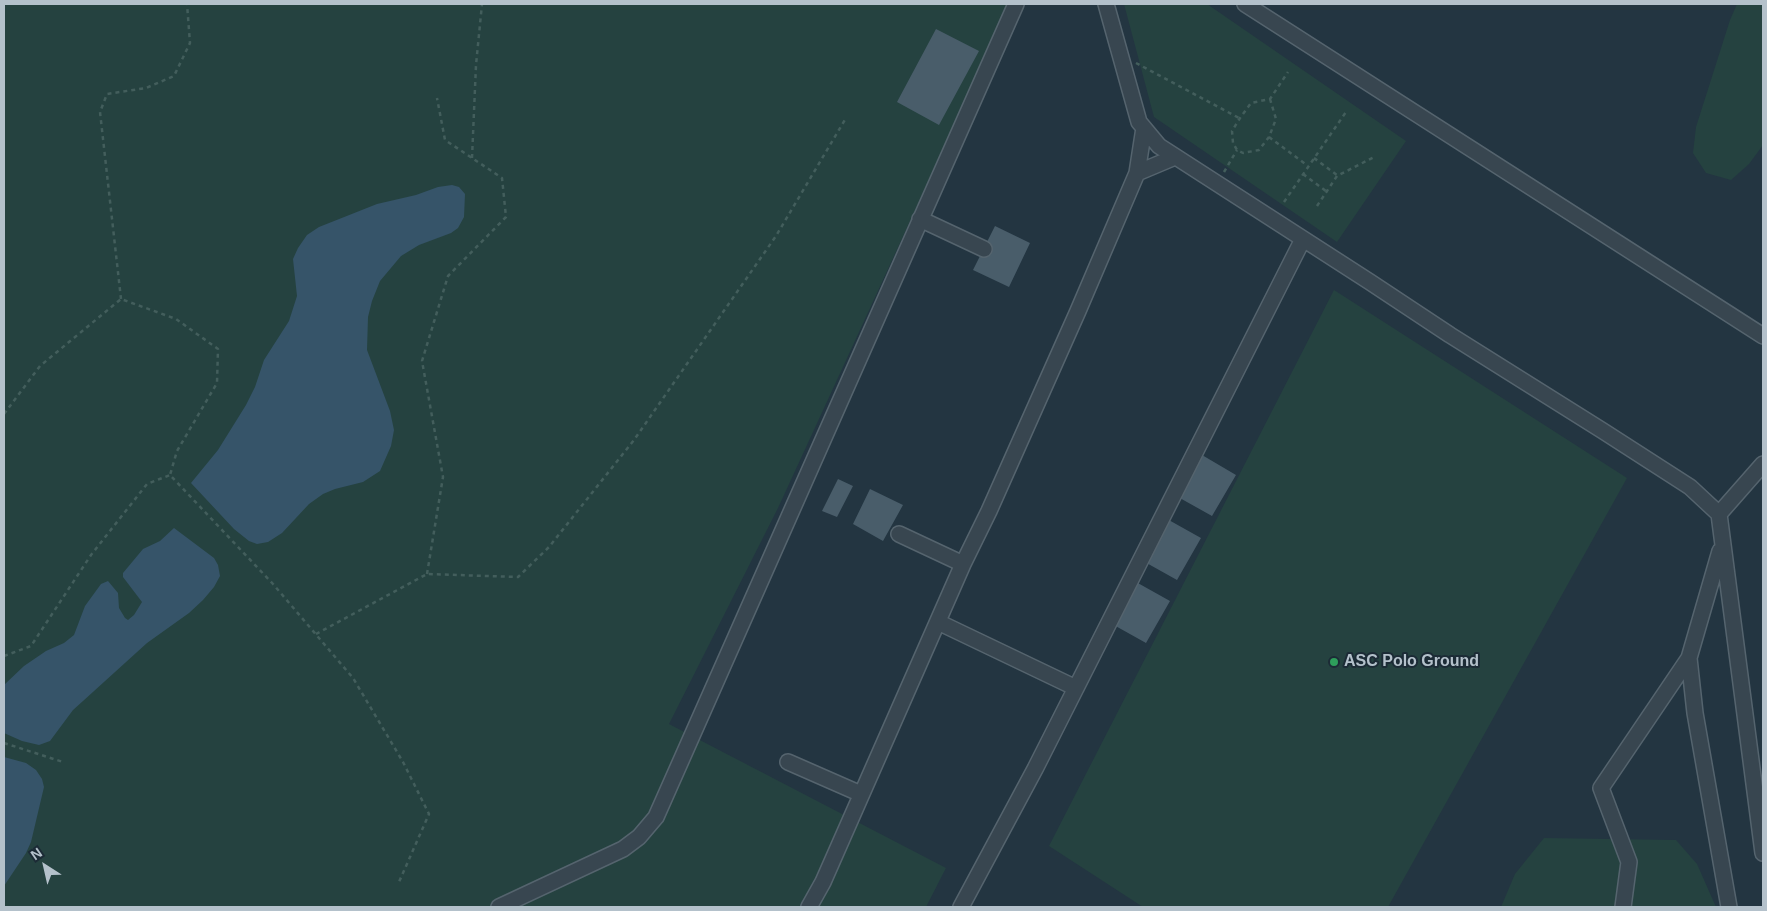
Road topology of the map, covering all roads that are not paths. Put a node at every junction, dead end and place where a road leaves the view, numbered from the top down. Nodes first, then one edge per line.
1 (1016, 4) edge
2 (1106, 4) edge
3 (1245, 4) edge
4 (1144, 128) junction
5 (1175, 157) junction
6 (1137, 173) junction
7 (920, 219) junction
8 (1303, 239) junction
9 (984, 249) dead end
10 (1763, 335) edge
11 (1763, 464) edge
12 (1719, 514) junction
13 (899, 534) dead end
14 (1722, 546) junction
15 (963, 564) junction
16 (938, 622) junction
17 (1689, 658) junction
18 (1076, 688) junction
19 (788, 762) dead end
20 (861, 794) junction
21 (1763, 853) edge
22 (499, 907) edge
23 (808, 907) edge
24 (961, 907) edge
25 (1623, 907) edge
26 (1729, 907) edge

1 - 7 lane
2 - 4 lane
3 - 10 lane
4 - 5 lane
4 - 6 lane
5 - 6 lane
5 - 8 lane
6 - 15 lane
7 - 9 lane
7 - 22 lane
8 - 12 lane
8 - 18 lane
11 - 12 lane
12 - 14 lane
13 - 15 lane
14 - 17 lane
14 - 21 lane
15 - 16 lane
16 - 18 lane
16 - 20 lane
17 - 25 lane
17 - 26 lane
18 - 24 lane
19 - 20 lane
20 - 23 lane

